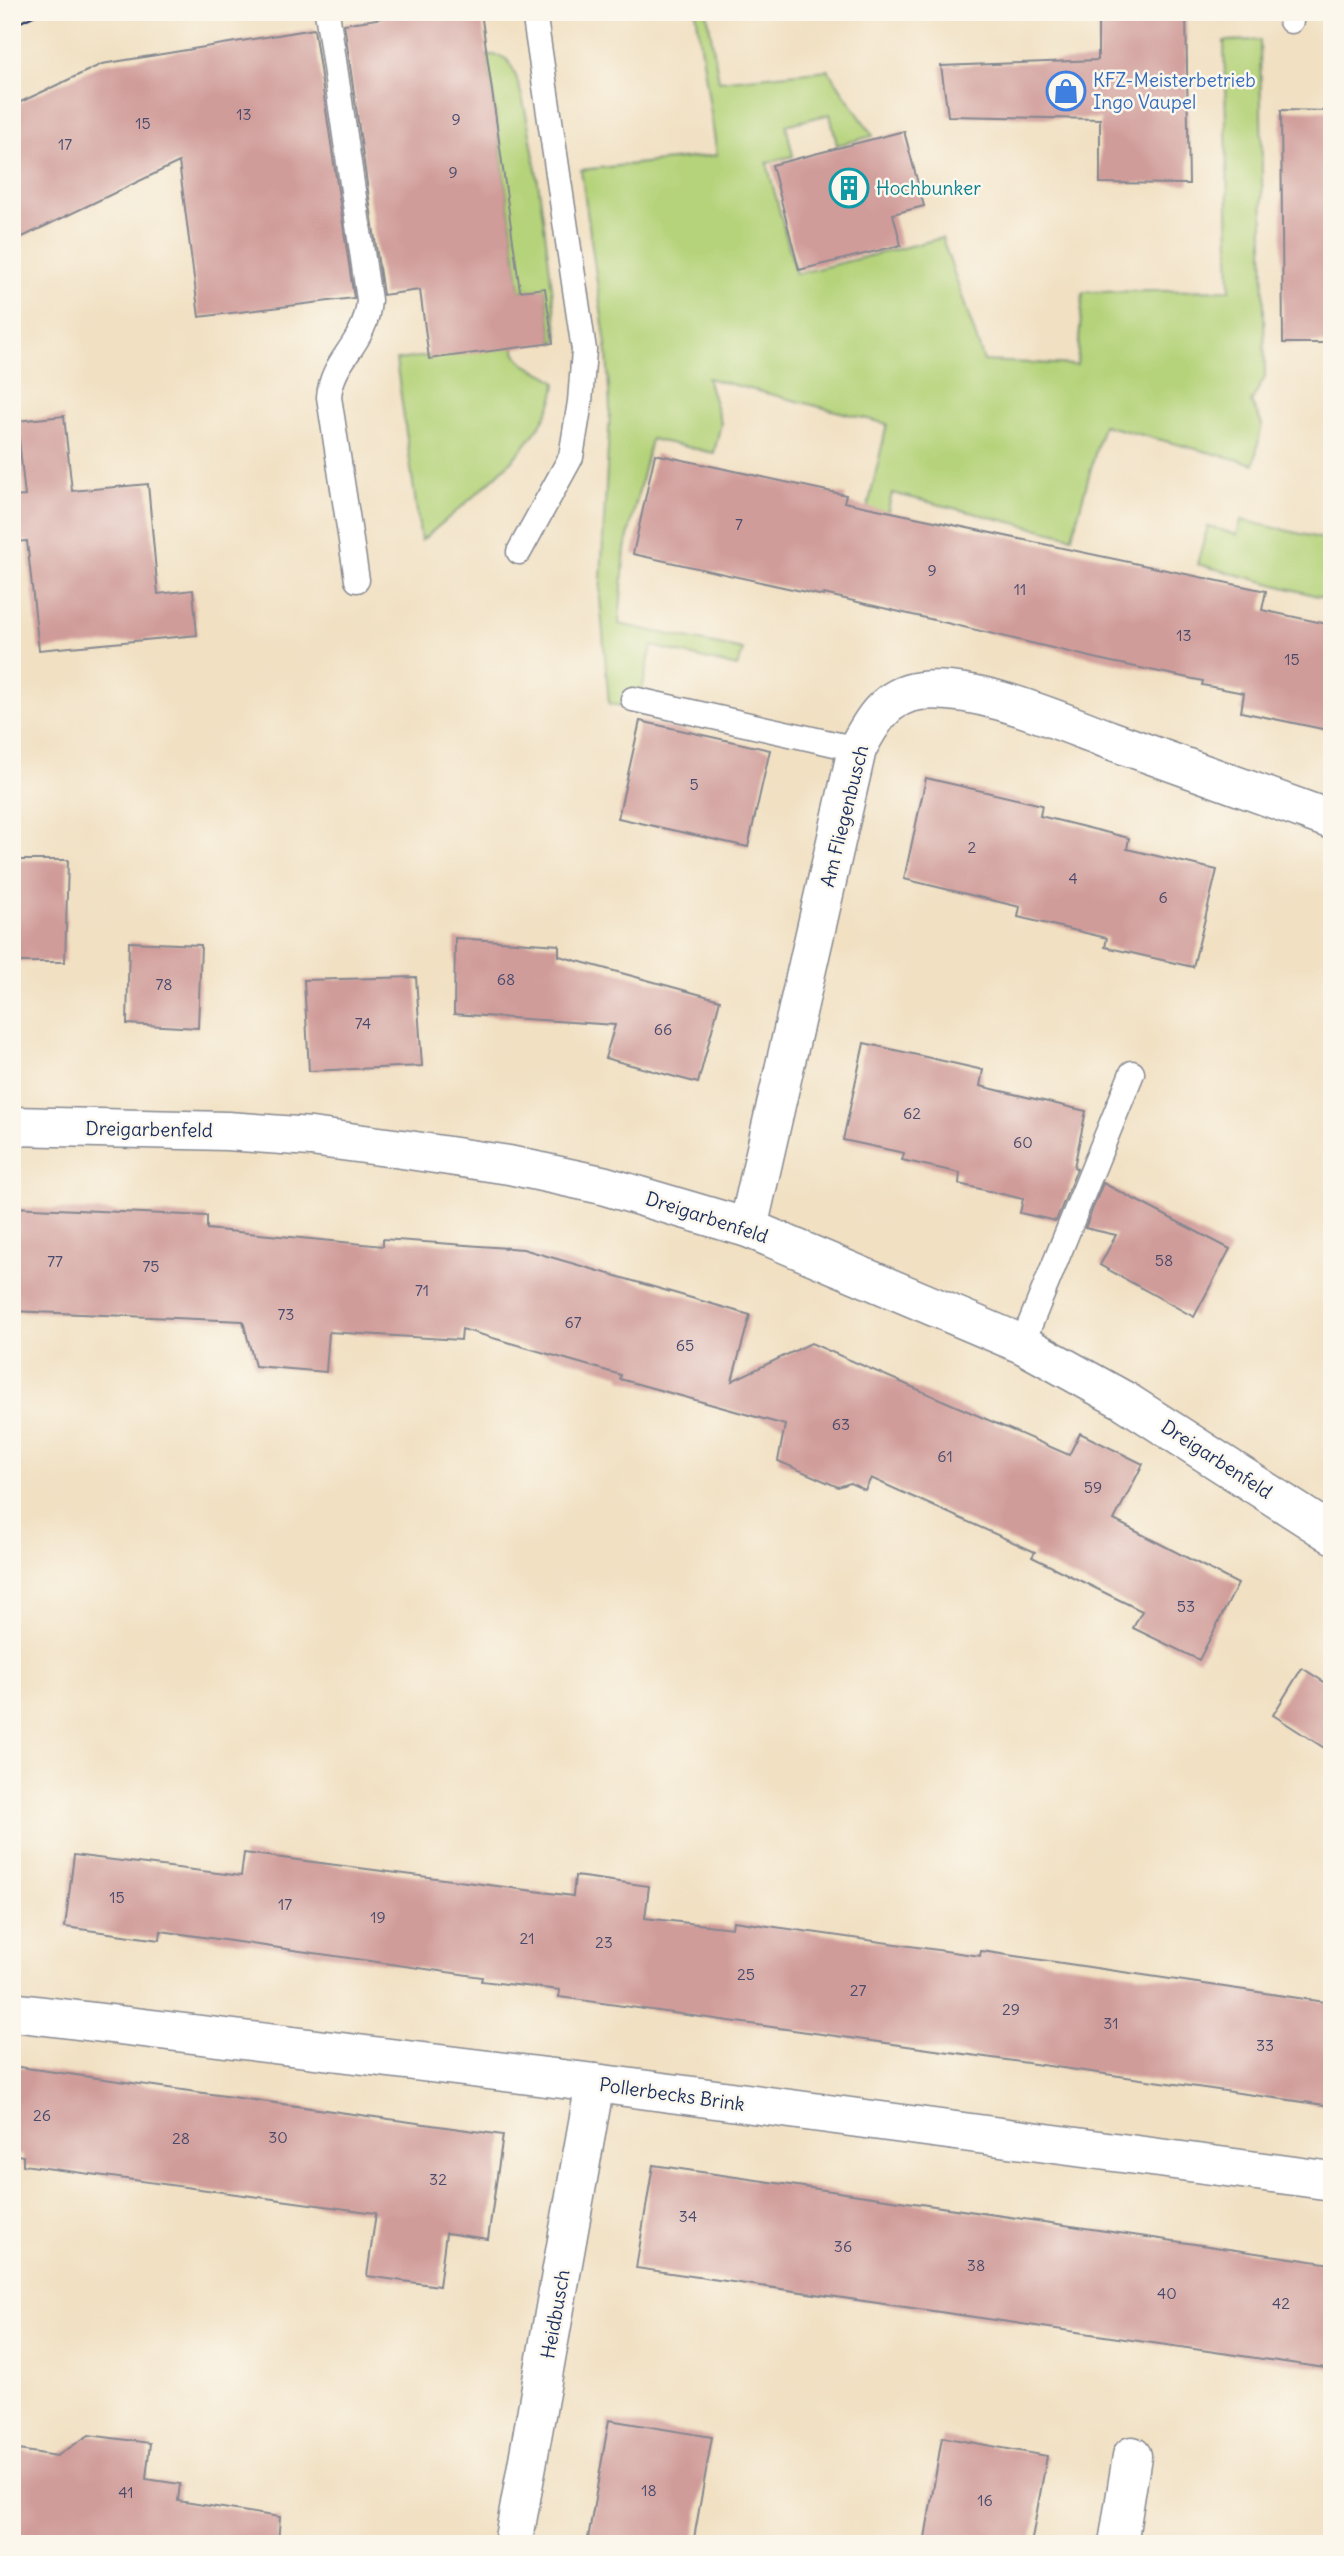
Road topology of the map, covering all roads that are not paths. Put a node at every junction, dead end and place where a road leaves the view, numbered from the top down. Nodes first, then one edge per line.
1 (327, 12) edge
2 (534, 12) edge
3 (519, 552) dead end
4 (356, 580) dead end
5 (633, 698) dead end
6 (857, 750) junction
7 (1332, 820) edge
8 (1132, 1073) dead end
9 (12, 1126) edge
10 (748, 1228) junction
11 (1022, 1344) junction
12 (1332, 1534) edge
13 (12, 2012) edge
14 (595, 2083) junction
15 (1332, 2181) edge
16 (1132, 2456) dead end
17 (513, 2544) edge
18 (1118, 2544) edge

1 - 4 lane
2 - 3 lane
5 - 6 lane
6 - 7 street, Am Fliegenbusch
6 - 10 street, Am Fliegenbusch
8 - 11 lane
9 - 10 street, Dreigarbenfeld
10 - 11 street, Dreigarbenfeld
11 - 12 street, Dreigarbenfeld
13 - 14 street, Pollerbecks Brink
14 - 15 street, Pollerbecks Brink
14 - 17 street, Heidbusch
16 - 18 street

